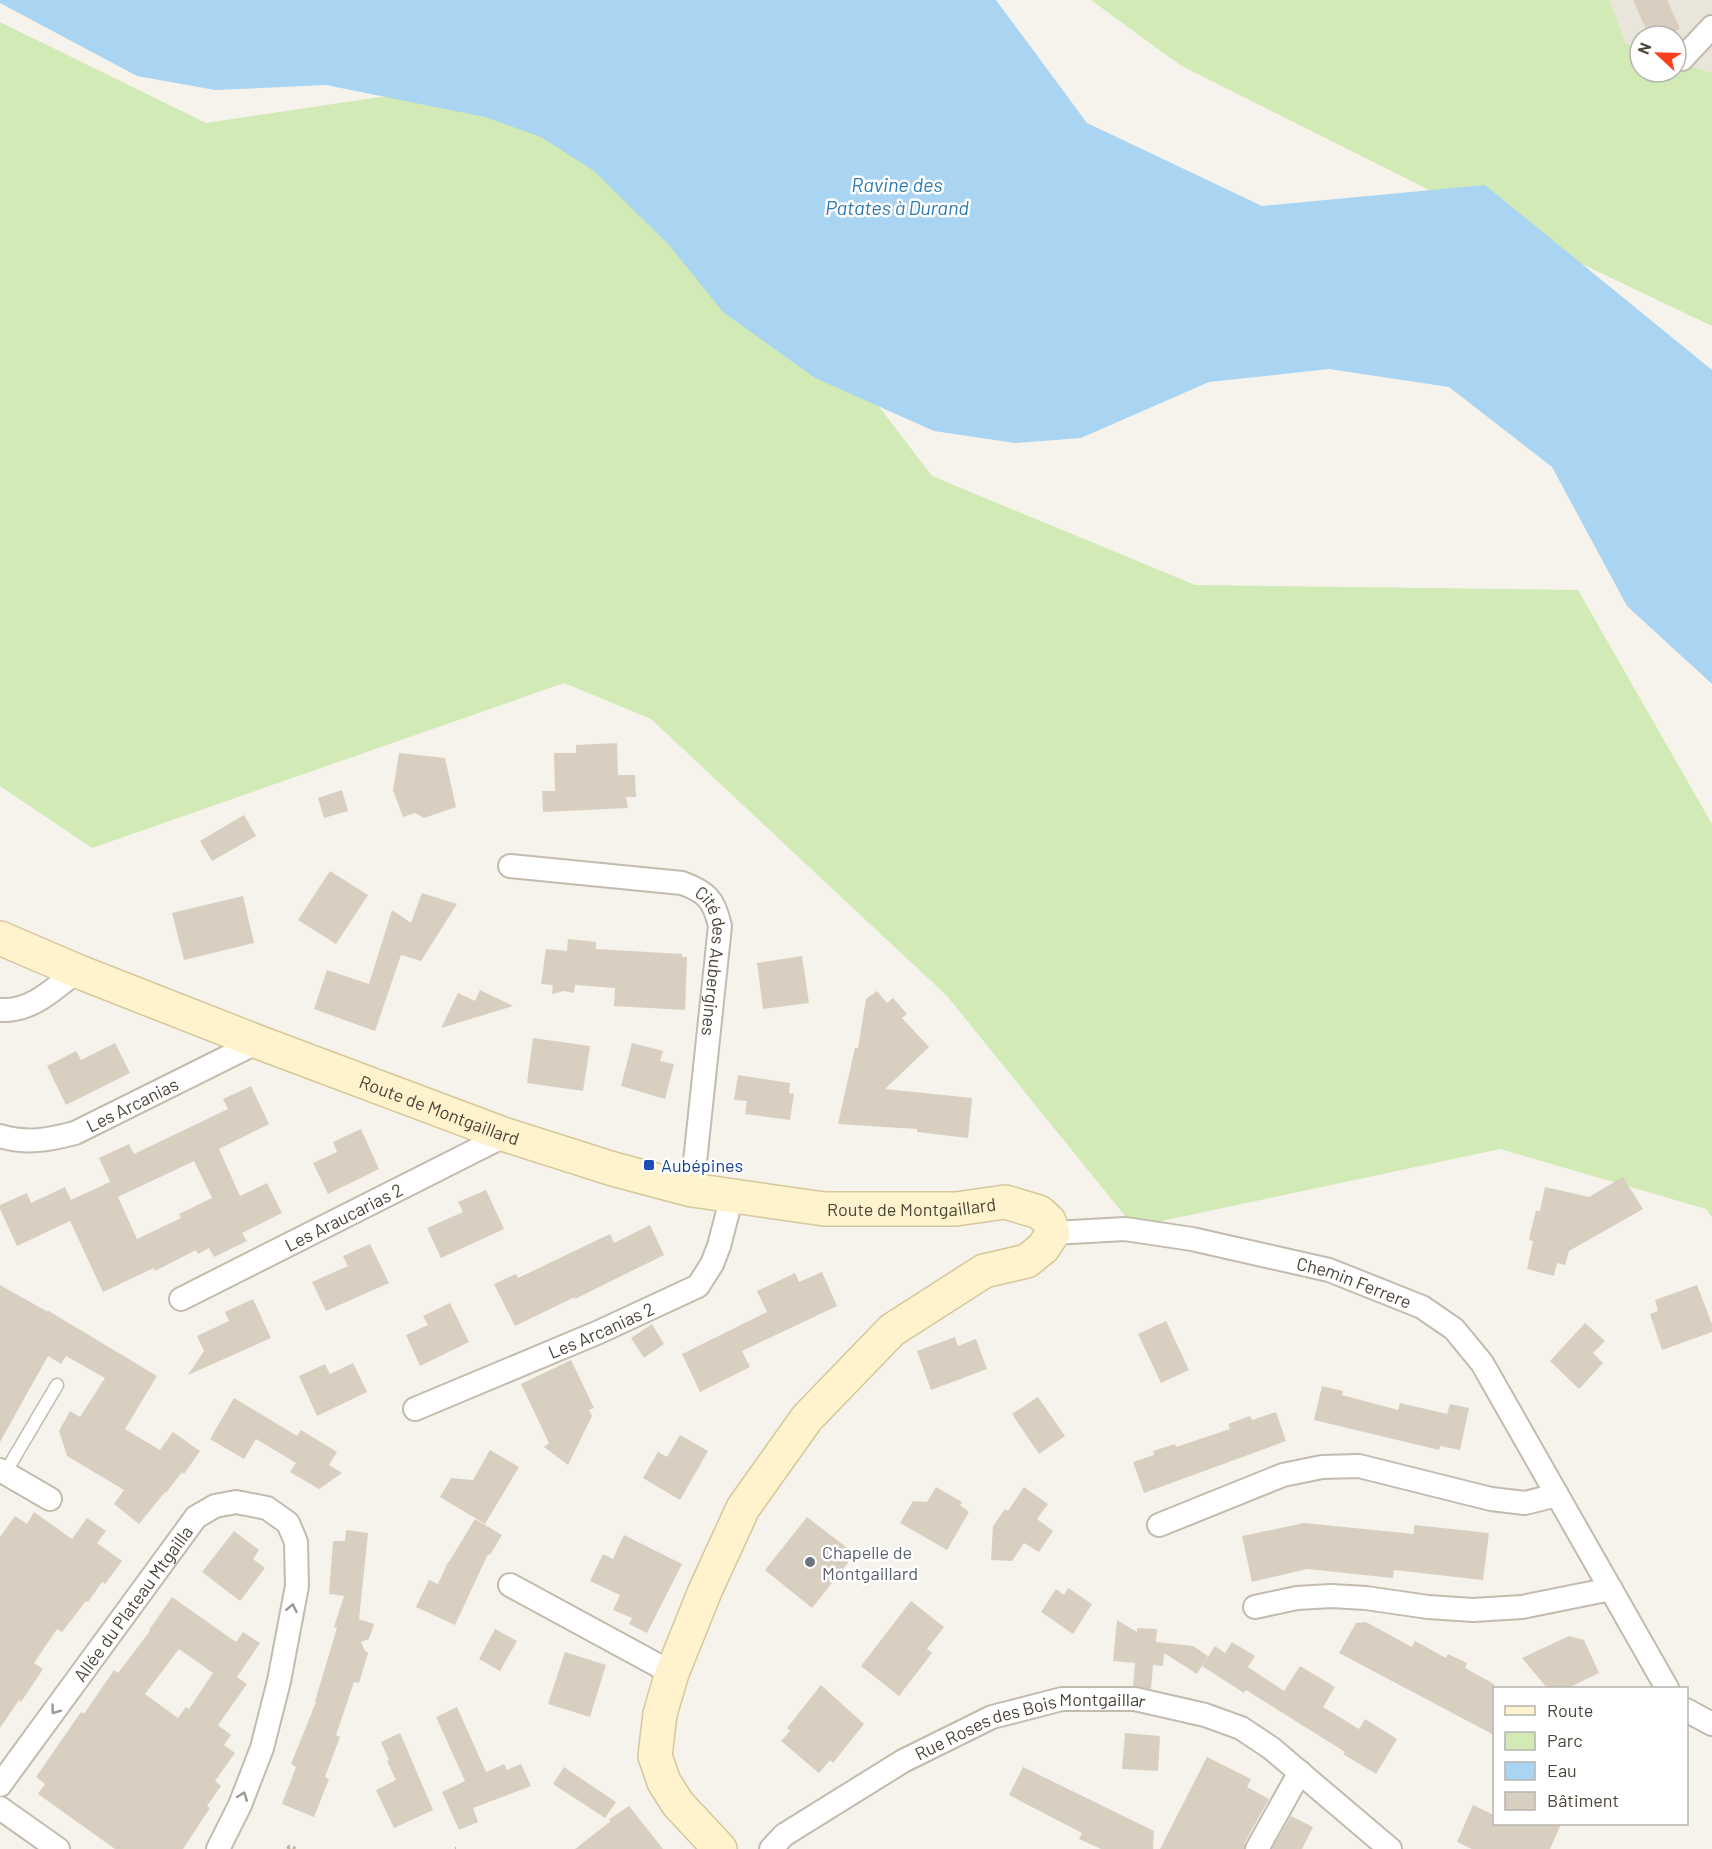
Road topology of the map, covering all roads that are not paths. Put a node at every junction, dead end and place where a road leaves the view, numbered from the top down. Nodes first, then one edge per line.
1 (1712, 27) edge
2 (1688, 53) edge
3 (510, 866) dead end
4 (0, 938) edge
5 (77, 970) junction
6 (0, 1010) edge
7 (258, 1042) junction
8 (506, 1135) junction
9 (0, 1136) edge
10 (692, 1190) junction
11 (732, 1196) junction
12 (1053, 1233) junction
13 (181, 1299) dead end
14 (57, 1385) dead end
15 (415, 1409) dead end
16 (2, 1471) edge
17 (1557, 1495) junction
18 (50, 1499) dead end
19 (1159, 1524) dead end
20 (510, 1585) dead end
21 (1611, 1589) junction
22 (1256, 1607) dead end
23 (672, 1673) junction
24 (1666, 1687) edge
25 (1688, 1711) edge
26 (1712, 1724) edge
27 (1300, 1772) junction
28 (0, 1785) edge
29 (0, 1808) edge
30 (1377, 1845) edge
31 (58, 1849) edge
32 (218, 1849) edge
33 (720, 1849) edge
34 (771, 1849) edge
35 (1257, 1849) edge

1 - 2 street
3 - 10 street, Cité des Aubergines
4 - 5 street, Route de Montgaillard
5 - 6 street
5 - 7 street, Route de Montgaillard
7 - 8 street, Route de Montgaillard
7 - 9 street, Les Arcanias
8 - 10 street, Route de Montgaillard
8 - 13 street, Les Araucarias 2
10 - 11 street, Route de Montgaillard
11 - 12 street, Route de Montgaillard
11 - 15 street, Les Arcanias 2
12 - 17 street, Chemin Ferrere
12 - 23 street
14 - 16 lane
16 - 18 street
17 - 19 street
17 - 21 street, Chemin Ferrere
20 - 23 street
21 - 22 street
21 - 24 street, Chemin Ferrere
23 - 33 street
25 - 26 street
27 - 30 street, Rue Roses des Bois Montgaillar
27 - 34 street, Rue Roses des Bois Montgaillar
27 - 35 street
32 -> 28 street, Allée du Plateau Mtgailla
29 - 31 street

